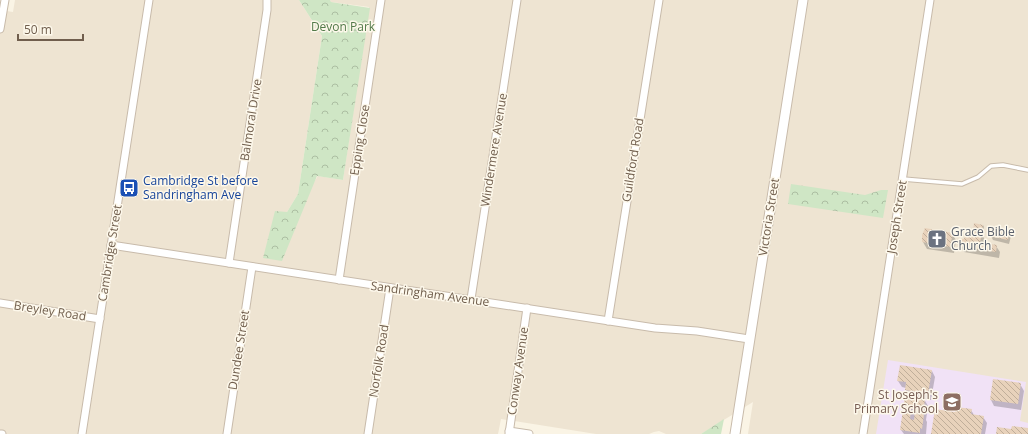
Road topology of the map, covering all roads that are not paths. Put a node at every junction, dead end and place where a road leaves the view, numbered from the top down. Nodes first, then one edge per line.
1 (149, 0) edge
2 (267, 0) edge
3 (381, 0) edge
4 (517, 0) edge
5 (659, 0) edge
6 (803, 0) edge
7 (930, 0) edge
8 (3, 1) edge
9 (0, 29) edge
10 (1028, 170) edge
11 (903, 179) junction
12 (111, 245) junction
13 (229, 263) junction
14 (252, 267) junction
15 (339, 280) junction
16 (390, 288) junction
17 (471, 300) junction
18 (0, 303) edge
19 (527, 308) junction
20 (100, 319) junction
21 (608, 321) junction
22 (750, 339) junction
23 (509, 433) edge
24 (82, 434) edge
25 (226, 434) edge
26 (368, 434) edge
27 (529, 434) edge
28 (735, 434) edge
29 (863, 434) edge

1 - 12 street, Cambridge Street
2 - 13 street, Balmoral Drive
3 - 15 street, Epping Close
4 - 17 street, Windermere Avenue
5 - 21 street, Guildford Road
6 - 22 street, Victoria Street
7 - 11 street, Joseph Street
8 - 9 street
10 - 11 lane
11 - 29 street, Joseph Street
12 - 13 street, Sandringham Avenue
12 - 20 street, Cambridge Street
13 - 14 street, Sandringham Avenue
14 - 15 street, Sandringham Avenue
14 - 25 street, Dundee Street
15 - 16 street, Sandringham Avenue
16 - 17 street, Sandringham Avenue
16 - 26 street, Norfolk Road
17 - 19 street, Sandringham Avenue
18 - 20 street, Breyley Road
19 - 21 street, Sandringham Avenue
19 - 23 street, Conway Avenue
20 - 24 street, Cambridge Street
21 - 22 street, Sandringham Avenue
22 - 28 street, Victoria Street
23 - 27 street

